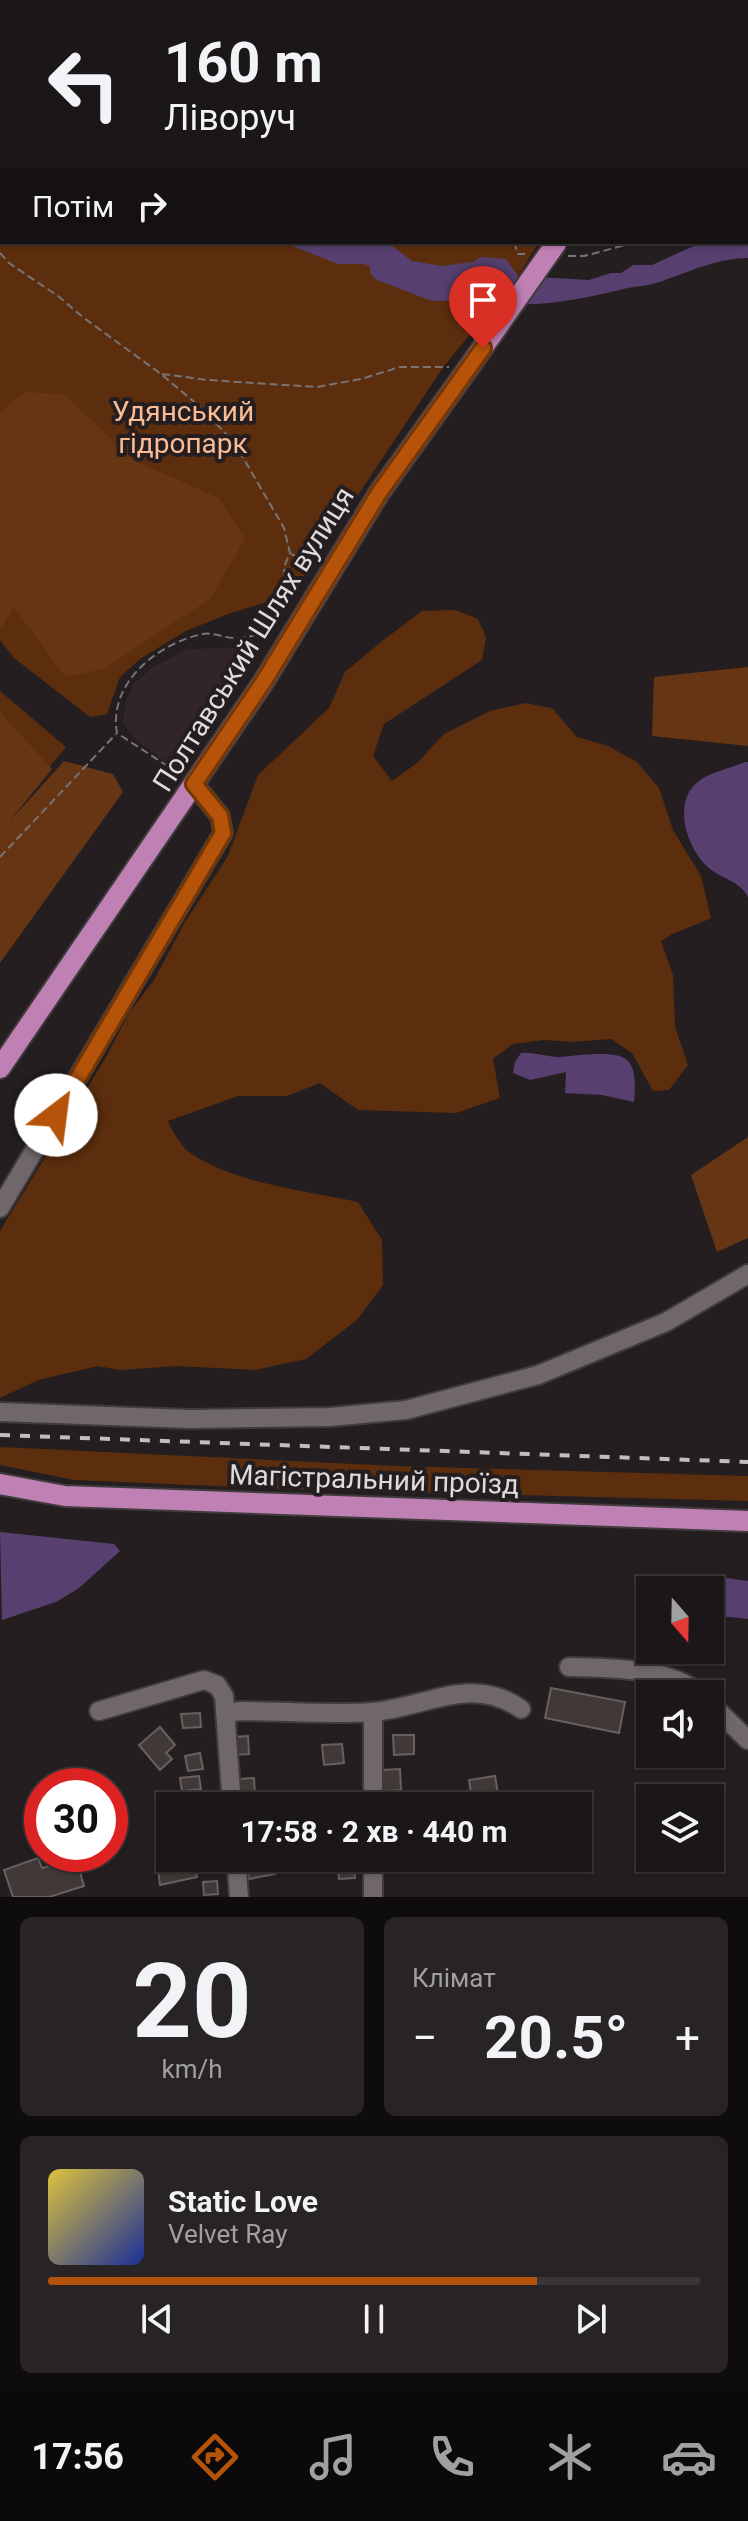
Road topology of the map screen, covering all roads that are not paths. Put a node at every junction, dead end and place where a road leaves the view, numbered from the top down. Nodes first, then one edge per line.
1 (556, 244) edge
2 (194, 784) junction
3 (0, 1068) edge
4 (0, 1208) edge
5 (748, 1274) edge
6 (0, 1412) edge
7 (0, 1484) edge
8 (748, 1521) edge
9 (569, 1667) dead end
10 (671, 1680) edge
11 (521, 1709) dead end
12 (99, 1711) dead end
13 (373, 1712) junction
14 (226, 1713) junction
15 (724, 1717) edge
16 (748, 1740) edge
17 (231, 1792) edge
18 (373, 1792) edge
19 (237, 1872) edge
20 (373, 1872) edge
21 (239, 1897) edge
22 (373, 1897) edge

1 - 2 main road, Полтавський Шлях вулиця, bridge
2 - 3 main road, Полтавський Шлях вулиця
2 - 4 street
5 - 6 street
7 - 8 main road, Магістральний проїзд
9 - 10 street
11 - 13 street
12 - 14 street
13 - 14 street
13 - 18 street
14 - 17 street
15 - 16 street
19 - 21 street
20 - 22 street

